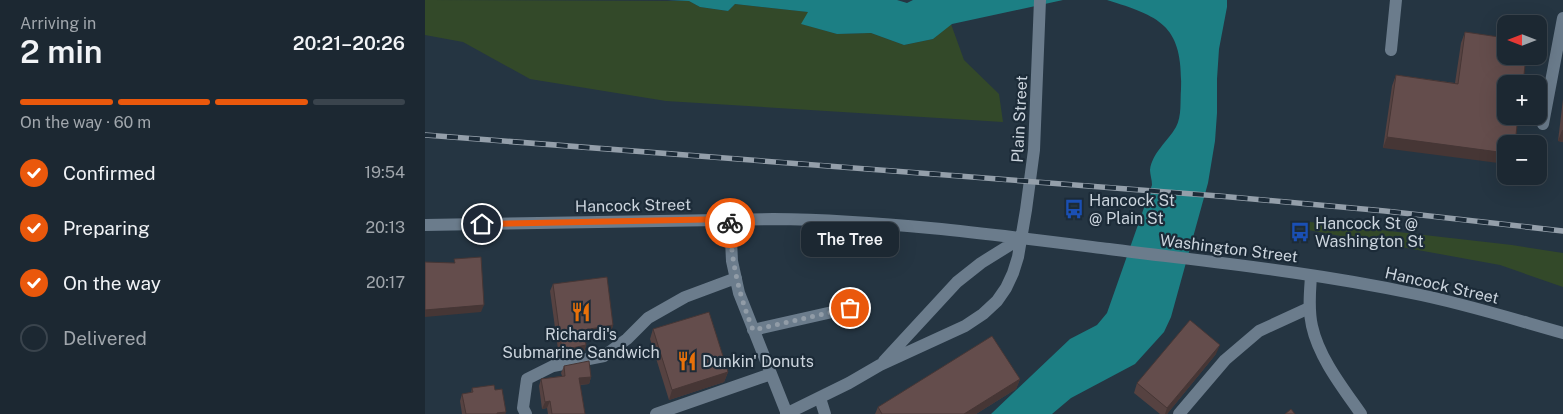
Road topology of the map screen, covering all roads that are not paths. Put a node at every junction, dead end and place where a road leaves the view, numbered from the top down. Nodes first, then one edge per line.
1 (1040, 0) edge
2 (1396, 0) edge
3 (1563, 18) edge
4 (1391, 50) dead end
5 (1547, 103) edge
6 (730, 219) junction
7 (425, 225) edge
8 (1021, 238) junction
9 (1311, 276) junction
10 (736, 278) junction
11 (850, 308) dead end
12 (1309, 308) junction
13 (753, 330) junction
14 (1563, 333) edge
15 (880, 365) junction
16 (771, 374) junction
17 (820, 398) junction
18 (526, 414) edge
19 (656, 414) edge
20 (786, 414) edge
21 (825, 414) edge
22 (1179, 414) edge
23 (1361, 414) edge

1 - 8 main road, Plain Street
2 - 4 main road
3 - 5 main road
6 - 7 main road, Hancock Street
6 - 8 main road, Hancock Street
6 - 10 main road
8 - 9 main road, Washington Street
8 - 15 main road
8 - 15 main road
9 - 12 main road, Washington Street
9 - 14 main road, Hancock Street
10 - 13 main road
10 - 18 main road
11 - 13 main road
12 - 22 main road
12 - 23 main road, Washington Street
13 - 16 main road
15 - 17 main road
16 - 19 main road
16 - 20 main road
17 - 20 main road
17 - 21 main road

